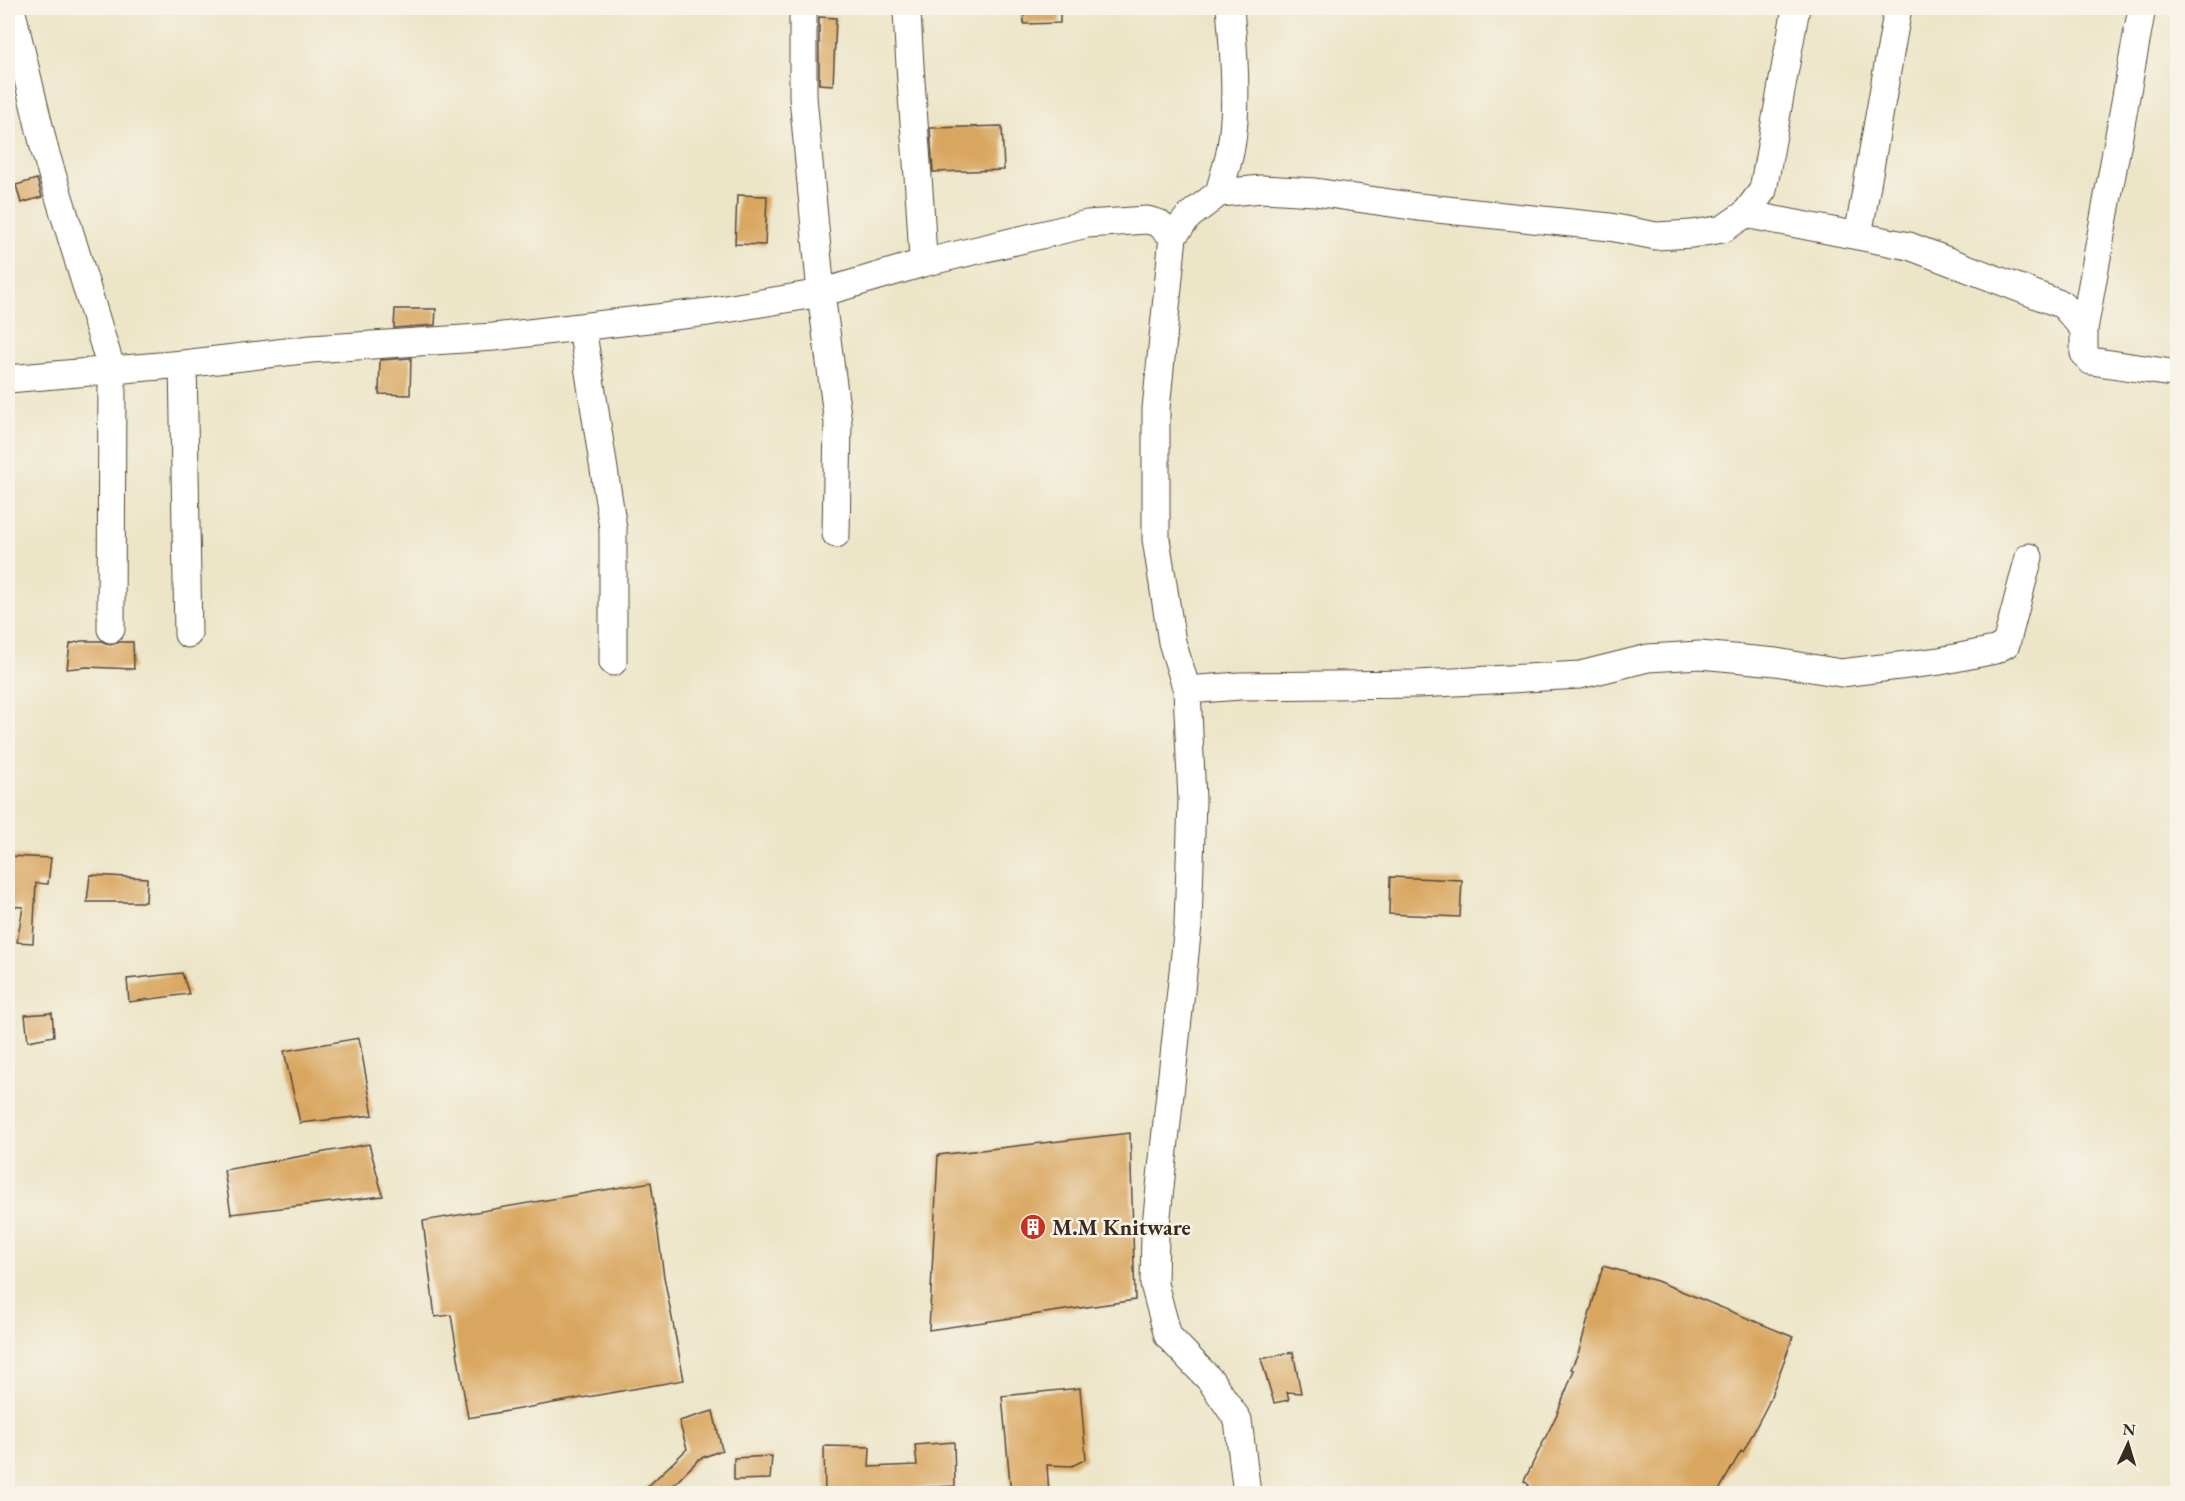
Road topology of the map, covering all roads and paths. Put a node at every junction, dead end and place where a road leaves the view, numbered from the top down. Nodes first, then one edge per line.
1 (11, 8) edge
2 (803, 8) edge
3 (907, 8) edge
4 (1230, 8) edge
5 (1796, 8) edge
6 (1898, 8) edge
7 (2142, 8) edge
8 (1219, 193) junction
9 (1745, 214) junction
10 (1173, 236) junction
11 (1858, 236) junction
12 (923, 263) junction
13 (821, 293) junction
14 (582, 327) junction
15 (2084, 329) junction
16 (183, 364) junction
17 (112, 371) junction
18 (2178, 374) edge
19 (8, 380) edge
20 (836, 534) dead end
21 (2029, 557) dead end
22 (111, 629) dead end
23 (188, 634) dead end
24 (613, 662) dead end
25 (1187, 690) junction
26 (1247, 1494) edge

1 - 17 street
2 - 13 street
3 - 12 street
4 - 8 street
5 - 9 street
6 - 11 street
7 - 15 street
8 - 9 street
8 - 10 street
9 - 11 street
10 - 12 street
10 - 25 street
11 - 15 street
12 - 13 street
13 - 14 street
13 - 20 street
14 - 16 street
14 - 24 street
15 - 18 street
16 - 17 street
16 - 23 street
17 - 19 street
17 - 22 street
21 - 25 street
25 - 26 street

